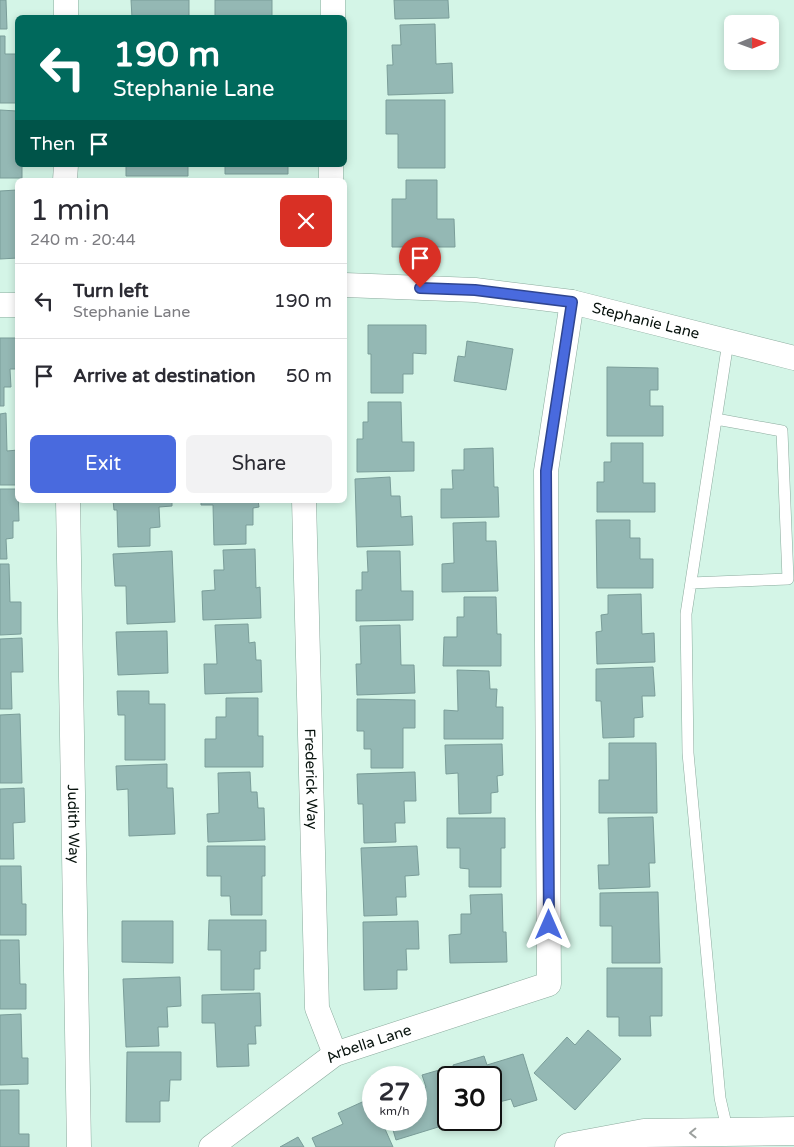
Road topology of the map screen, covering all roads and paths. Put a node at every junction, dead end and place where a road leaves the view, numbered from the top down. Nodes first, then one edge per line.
1 (66, 0) edge
2 (333, 0) edge
3 (66, 15) edge
4 (333, 15) edge
5 (347, 285) edge
6 (572, 302) junction
7 (15, 305) edge
8 (0, 306) edge
9 (728, 342) junction
10 (794, 358) edge
11 (716, 419) junction
12 (68, 503) edge
13 (304, 503) edge
14 (691, 584) junction
15 (335, 1054) junction
16 (794, 1131) edge
17 (728, 1140) edge
18 (79, 1147) edge
19 (211, 1147) edge
20 (569, 1147) edge

1 - 3 street
2 - 4 street
5 - 6 street, Stephanie Lane
6 - 9 street, Stephanie Lane
6 - 15 street, Arbella Lane
7 - 8 street
9 - 10 street, Stephanie Lane
9 - 11 lane
11 - 14 lane
11 - 14 lane
12 - 18 street, Judith Way
13 - 15 street, Frederick Way
14 - 17 lane
15 - 19 street, Arbella Lane
16 - 17 street
17 -> 20 street

